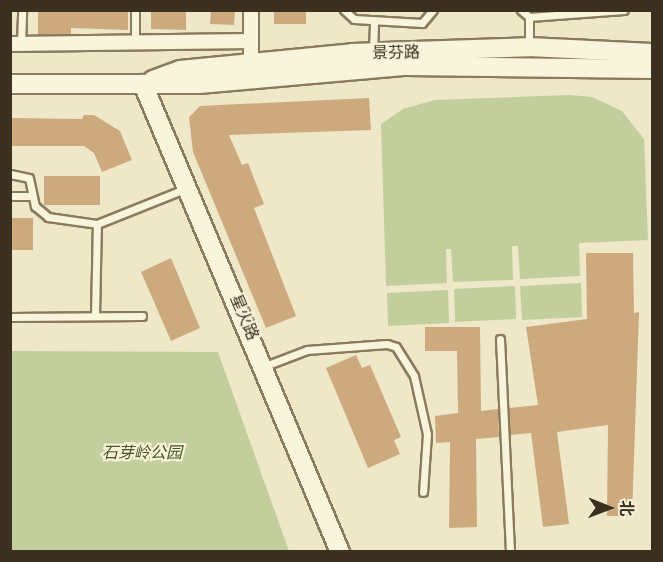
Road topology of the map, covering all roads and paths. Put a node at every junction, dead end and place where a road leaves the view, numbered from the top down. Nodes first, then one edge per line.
1 (22, 10) edge
2 (135, 10) edge
3 (251, 10) edge
4 (344, 10) edge
5 (433, 10) edge
6 (521, 10) edge
7 (624, 10) edge
8 (529, 17) junction
9 (374, 22) junction
10 (251, 41) junction
11 (135, 42) junction
12 (16, 44) edge
13 (529, 47) junction
14 (373, 53) junction
15 (652, 53) edge
16 (251, 63) junction
17 (652, 69) edge
18 (10, 84) edge
19 (143, 84) junction
20 (10, 174) edge
21 (189, 188) junction
22 (10, 196) edge
23 (31, 196) junction
24 (97, 224) junction
25 (95, 316) junction
26 (142, 316) dead end
27 (10, 317) edge
28 (500, 339) dead end
29 (265, 366) junction
30 (423, 492) dead end
31 (340, 552) edge
32 (510, 552) edge

1 - 12 lane
2 - 11 lane
3 - 10 street
4 - 9 lane
5 - 9 lane
6 - 8 lane
7 - 8 lane
8 - 13 lane
9 - 14 lane
10 - 11 street
10 - 16 street
11 - 12 street
13 - 14 street, 景芬路
13 - 15 street, 景芬路
14 - 16 street, 景芬路
16 - 19 street, 景芬路
17 - 19 street, 景芬路
18 - 19 street, 景芬路
19 - 21 street, 星火路
20 - 23 lane
21 - 24 lane
21 - 29 street, 星火路
22 - 23 lane
23 - 24 lane
24 - 25 lane
25 - 26 lane
25 - 27 lane
28 - 32 lane
29 - 30 lane
29 - 31 street, 星火路

